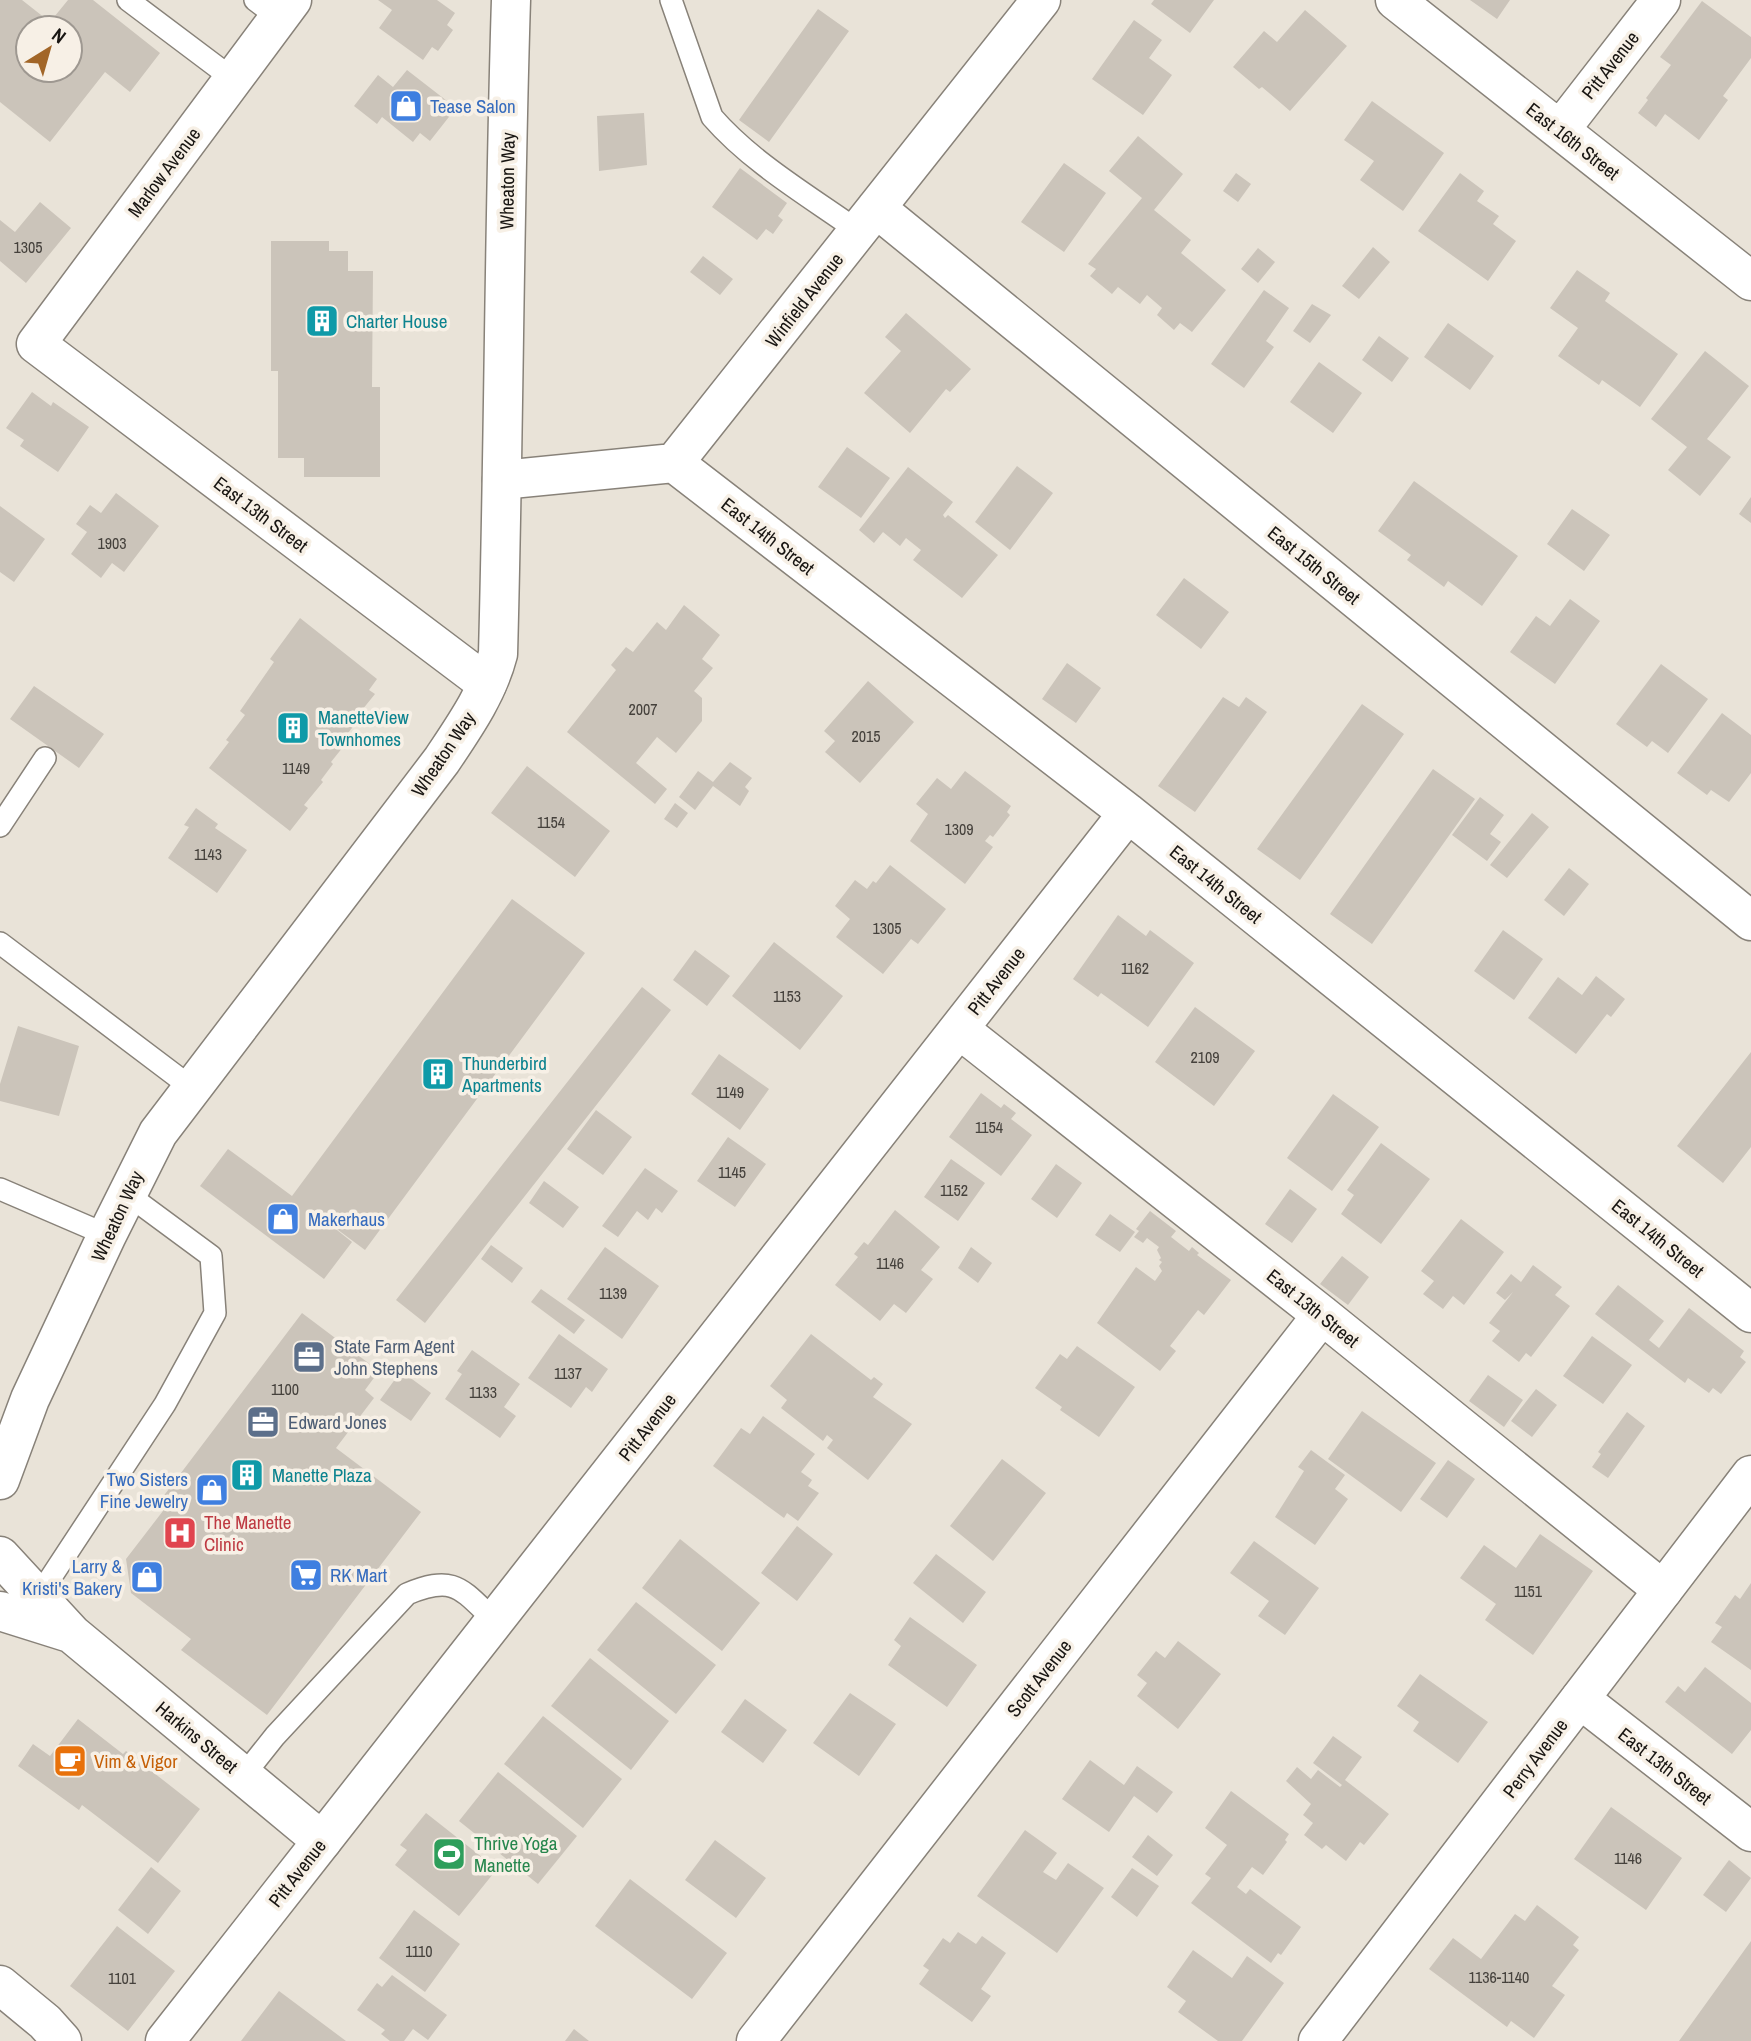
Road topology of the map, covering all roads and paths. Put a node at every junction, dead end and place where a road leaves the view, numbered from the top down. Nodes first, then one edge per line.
1 (128, 0) edge
2 (511, 0) edge
3 (671, 0) edge
4 (1041, 0) edge
5 (1395, 0) edge
6 (1661, 0) edge
7 (275, 6) edge
8 (233, 79) junction
9 (1560, 130) junction
10 (867, 220) junction
11 (1751, 281) edge
12 (36, 344) joint
13 (674, 463) junction
14 (502, 480) junction
15 (487, 684) junction
16 (46, 758) dead end
17 (1128, 813) junction
18 (0, 826) edge
19 (1751, 921) edge
20 (0, 943) edge
21 (959, 1029) junction
22 (192, 1088) junction
23 (0, 1189) edge
24 (127, 1194) junction
25 (107, 1235) junction
26 (1751, 1312) edge
27 (1322, 1315) junction
28 (15, 1408) edge
29 (1751, 1475) edge
30 (0, 1480) edge
31 (0, 1556) edge
32 (1663, 1590) junction
33 (38, 1597) junction
34 (0, 1611) edge
35 (495, 1621) junction
36 (72, 1633) junction
37 (1580, 1699) junction
38 (244, 1776) junction
39 (1751, 1832) edge
40 (323, 1841) junction
41 (0, 1985) edge
42 (62, 2041) edge
43 (165, 2041) edge
44 (756, 2041) edge
45 (1318, 2041) edge

1 - 8 lane
2 - 14 street, Wheaton Way
3 - 10 lane
4 - 10 street, Winfield Avenue
5 - 9 street, East 16th Street
6 - 9 street, Pitt Avenue
7 - 8 street, Marlow Avenue
8 - 12 street, Marlow Avenue
9 - 11 street, East 16th Street
10 - 13 street, Winfield Avenue
10 - 19 street, East 15th Street
12 - 15 street, East 13th Street
13 - 14 street
13 - 17 street, East 14th Street
14 - 15 street, Wheaton Way
15 - 22 street, Wheaton Way
16 - 18 lane
17 - 21 street, Pitt Avenue
17 - 26 street, East 14th Street
20 - 22 lane
21 - 27 street, East 13th Street
21 - 35 street, Pitt Avenue
22 - 24 street, Wheaton Way
23 - 25 lane
24 - 25 street, Wheaton Way
24 - 33 lane
25 - 28 street, Wheaton Way
27 - 32 street, East 13th Street
27 - 44 street, Scott Avenue
28 - 30 street, Wheaton Way
29 - 32 street, Perry Avenue
31 - 33 street, Harkins Street
32 - 37 street, Perry Avenue
33 - 36 street, Harkins Street
34 - 36 street, Harkins Street
35 - 38 lane
35 - 40 street, Pitt Avenue
36 - 38 street, Harkins Street
37 - 39 street, East 13th Street
37 - 45 street, Perry Avenue
38 - 40 street, Harkins Street
40 - 43 street, Pitt Avenue
41 - 42 street

